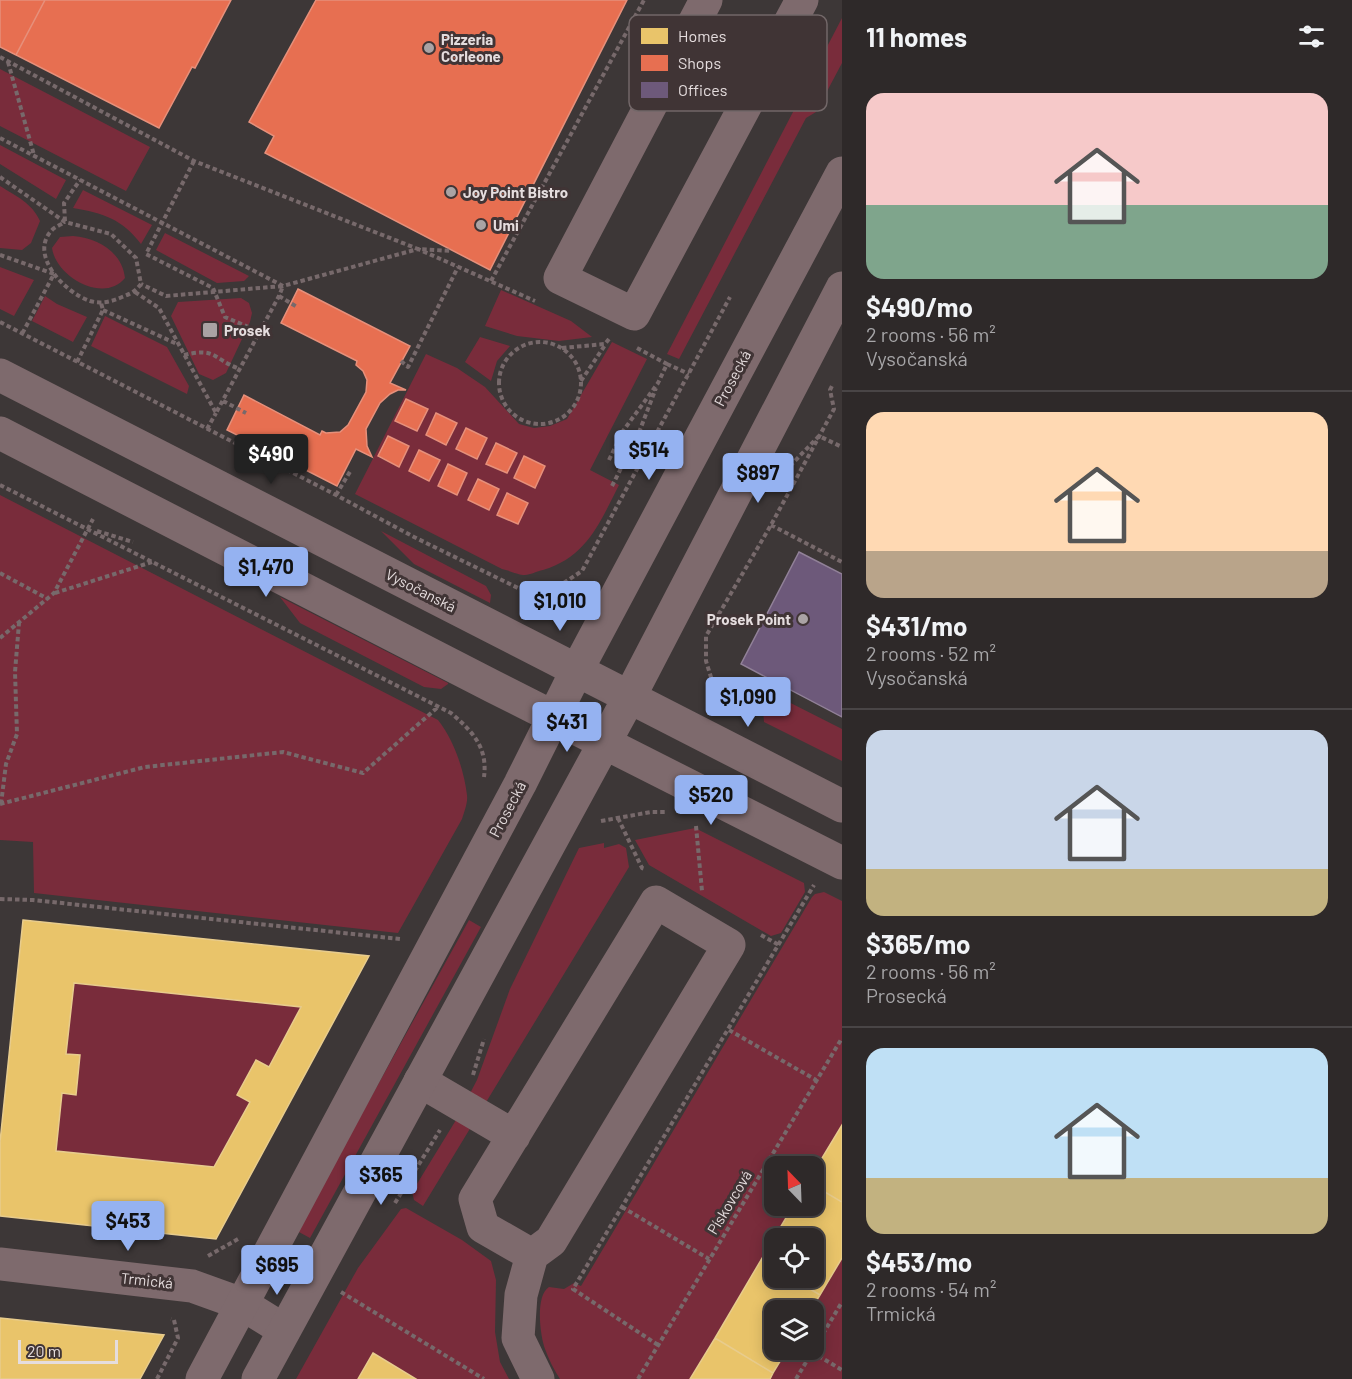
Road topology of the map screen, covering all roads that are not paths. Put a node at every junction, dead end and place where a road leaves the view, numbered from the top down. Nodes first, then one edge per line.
1 (706, 0) edge
2 (802, 0) edge
3 (698, 15) edge
4 (794, 15) edge
5 (648, 111) edge
6 (743, 111) edge
7 (842, 173) edge
8 (842, 288) edge
9 (0, 375) edge
10 (0, 433) edge
11 (577, 669) junction
12 (630, 696) junction
13 (554, 718) junction
14 (604, 743) junction
15 (842, 806) edge
16 (842, 863) edge
17 (420, 1081) junction
18 (514, 1136) junction
19 (532, 1255) junction
20 (0, 1264) edge
21 (242, 1304) junction
22 (284, 1330) junction
23 (202, 1379) edge
24 (258, 1379) edge
25 (537, 1379) edge

1 - 3 main road
2 - 4 main road
5 - 6 main road
7 - 11 main road, Prosecká
8 - 12 main road
9 - 11 main road, Vysočanská
10 - 13 main road
11 - 12 main road, Vysočanská
11 - 13 main road, Prosecká
12 - 14 main road
12 - 15 main road, Vysočanská
13 - 14 main road
13 - 21 main road, Prosecká
14 - 16 main road
14 - 17 main road
17 - 18 main road
17 - 22 main road
18 - 19 main road
18 - 19 main road
19 - 25 main road
20 - 21 main road, Trmická
21 - 22 main road, Trmická
21 - 23 main road, Prosecká
22 - 24 main road

